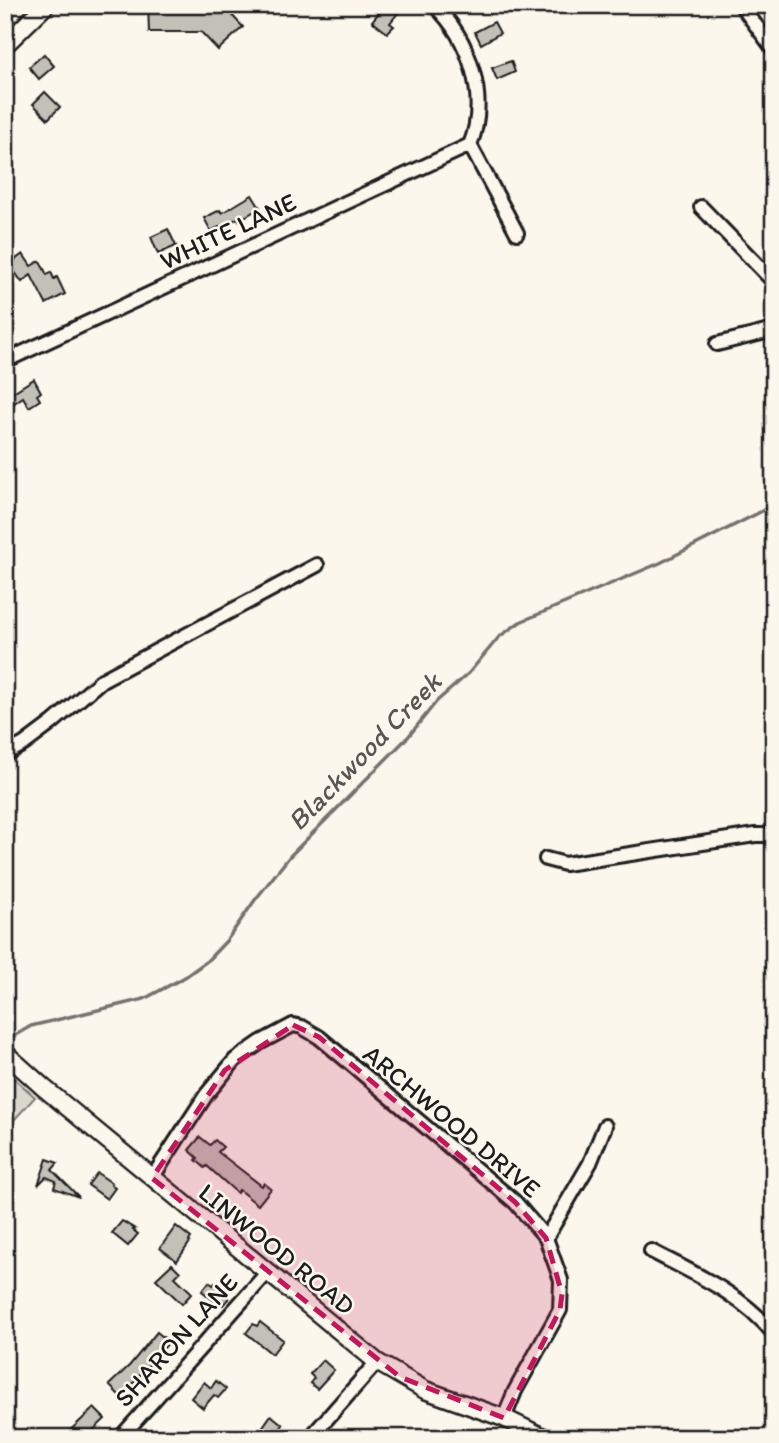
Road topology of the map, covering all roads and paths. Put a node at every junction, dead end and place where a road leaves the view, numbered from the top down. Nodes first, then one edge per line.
1 (46, 5) edge
2 (434, 5) edge
3 (741, 5) edge
4 (5, 45) edge
5 (774, 50) edge
6 (470, 145) junction
7 (701, 207) dead end
8 (517, 233) dead end
9 (774, 282) edge
10 (774, 330) edge
11 (717, 344) dead end
12 (5, 361) edge
13 (317, 565) dead end
14 (5, 754) edge
15 (774, 835) edge
16 (546, 859) dead end
17 (5, 1053) edge
18 (605, 1126) dead end
19 (152, 1178) junction
20 (546, 1237) junction
21 (651, 1251) dead end
22 (267, 1273) junction
23 (774, 1334) edge
24 (377, 1362) junction
25 (504, 1418) junction
26 (120, 1438) edge
27 (310, 1438) edge
28 (545, 1438) edge

1 - 4 main road
2 - 6 street
3 - 5 street
6 - 8 street
6 - 12 street, WHITE LANE
7 - 9 street
10 - 11 street
13 - 14 street
15 - 16 street
17 - 19 main road, LINWOOD ROAD
18 - 20 street
19 - 20 street, ARCHWOOD DRIVE
19 - 22 main road, LINWOOD ROAD
20 - 25 street, ARCHWOOD DRIVE
21 - 23 street
22 - 24 main road, LINWOOD ROAD
22 - 26 street, SHARON LANE
24 - 25 main road, LINWOOD ROAD
24 - 27 street
25 - 28 main road, LINWOOD ROAD

